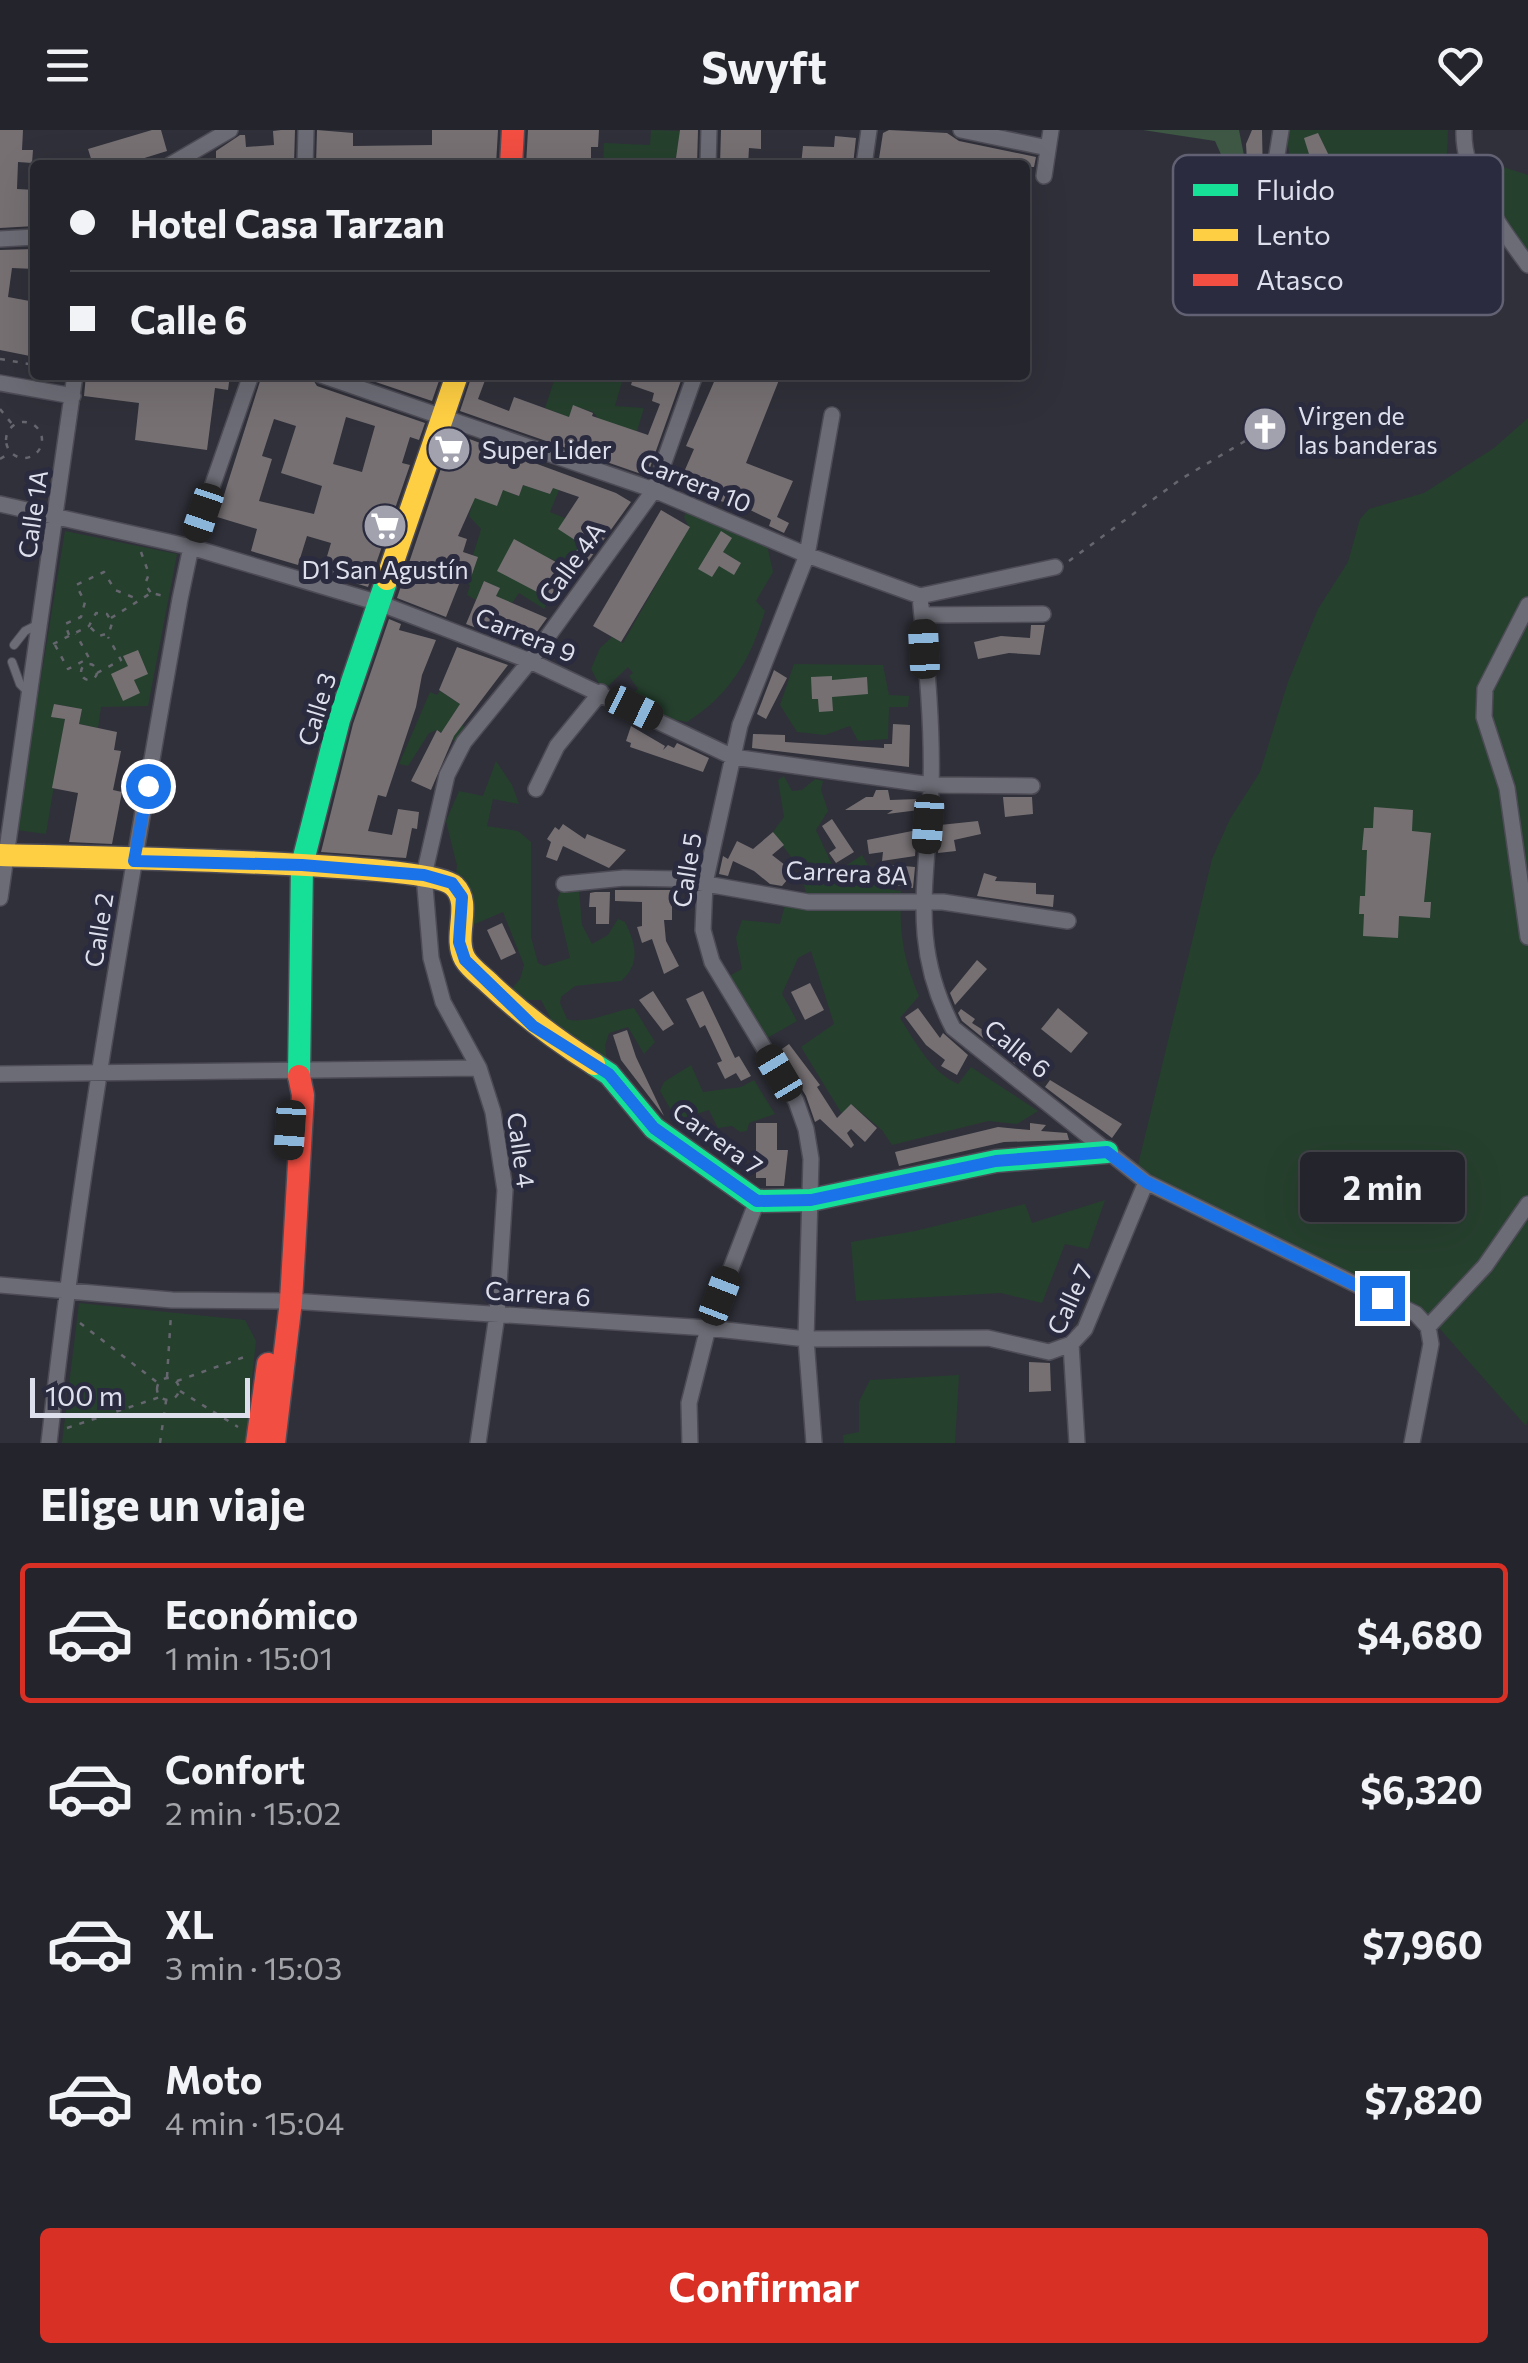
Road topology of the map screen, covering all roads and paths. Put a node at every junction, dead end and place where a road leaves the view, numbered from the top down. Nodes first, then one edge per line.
1 (230, 130) edge
2 (306, 130) edge
3 (513, 130) edge
4 (709, 130) edge
5 (869, 130) edge
6 (961, 130) edge
7 (1051, 130) edge
8 (1280, 130) edge
9 (1464, 130) edge
10 (1048, 148) junction
11 (1277, 155) edge
12 (1465, 155) edge
13 (179, 160) edge
14 (305, 160) edge
15 (511, 160) edge
16 (708, 160) edge
17 (865, 160) edge
18 (1044, 176) dead end
19 (1503, 225) edge
20 (30, 237) edge
21 (0, 239) edge
22 (1528, 265) edge
23 (0, 359) edge
24 (30, 364) edge
25 (75, 380) edge
26 (249, 380) edge
27 (336, 380) edge
28 (456, 380) edge
29 (693, 380) edge
30 (0, 383) edge
31 (73, 396) junction
32 (0, 408) edge
33 (832, 415) dead end
34 (443, 418) junction
35 (13, 426) junction
36 (1262, 431) dead end
37 (0, 436) edge
38 (6, 437) junction
39 (11, 452) junction
40 (0, 459) edge
41 (654, 490) junction
42 (0, 504) edge
43 (58, 517) junction
44 (145, 536) junction
45 (191, 547) junction
46 (807, 555) junction
47 (1056, 567) joint
48 (151, 593) junction
49 (920, 596) junction
50 (140, 600) junction
51 (180, 600) junction
52 (379, 604) junction
53 (1528, 605) edge
54 (1044, 614) dead end
55 (922, 615) junction
56 (110, 618) junction
57 (41, 623) junction
58 (89, 626) junction
59 (75, 632) junction
60 (107, 634) junction
61 (70, 635) junction
62 (55, 643) junction
63 (38, 644) junction
64 (14, 645) dead end
65 (89, 658) junction
66 (530, 661) junction
67 (12, 662) dead end
68 (93, 665) junction
69 (97, 673) junction
70 (600, 692) junction
71 (30, 694) junction
72 (733, 758) junction
73 (931, 785) junction
74 (1032, 786) dead end
75 (536, 789) dead end
76 (2, 855) edge
77 (134, 861) junction
78 (302, 865) junction
79 (424, 875) junction
80 (705, 883) junction
81 (564, 884) dead end
82 (1524, 892) edge
83 (0, 898) edge
84 (922, 904) junction
85 (1068, 921) dead end
86 (1528, 937) edge
87 (479, 1068) junction
88 (100, 1071) junction
89 (298, 1073) junction
90 (0, 1074) edge
91 (1107, 1152) junction
92 (1146, 1182) junction
93 (811, 1200) junction
94 (757, 1201) junction
95 (1528, 1204) edge
96 (0, 1285) edge
97 (66, 1292) junction
98 (172, 1300) junction
99 (284, 1301) junction
100 (64, 1310) junction
101 (498, 1315) junction
102 (1428, 1327) junction
103 (708, 1328) junction
104 (806, 1339) junction
105 (1070, 1344) junction
106 (270, 1348) junction
107 (167, 1377) junction
108 (177, 1381) junction
109 (158, 1383) junction
110 (180, 1391) junction
111 (160, 1396) junction
112 (167, 1400) junction
113 (49, 1439) edge
114 (263, 1442) edge
115 (160, 1443) edge
116 (478, 1443) edge
117 (690, 1443) edge
118 (814, 1443) edge
119 (1076, 1443) edge
120 (1412, 1443) edge

1 - 13 street
2 - 14 street
3 - 15 main road
4 - 16 street
5 - 17 street
6 - 10 street
7 - 10 street
8 - 11 street
9 - 12 street
10 - 18 street
19 - 22 street
20 - 21 street
23 - 24 path
25 - 31 street, Calle 1A
26 - 45 street, Calle 2
27 - 34 street, Carrera 10
28 - 34 main road, Calle 3
29 - 41 street, Calle 4A
30 - 31 street
31 - 43 street, Calle 1A
32 - 35 path
33 - 46 street, Calle 5
34 - 41 street, Carrera 10
34 - 52 main road, Calle 3
35 - 38 path
35 - 39 path
36 - 47 path
37 - 38 path
38 - 39 path
39 - 40 path
41 - 46 street, Carrera 10
41 - 66 street, Calle 4A
42 - 43 street, Carrera 9
43 - 44 street, Carrera 9
43 - 57 street, Calle 1A
44 - 45 street, Carrera 9
44 - 48 path
45 - 51 street, Calle 2
45 - 52 street, Carrera 9
46 - 49 street, Carrera 10
46 - 72 street, Calle 5
47 - 49 street
48 - 50 path
48 - 51 path
49 - 55 street, Calle 6
50 - 56 path
50 - 61 path
51 - 77 street, Calle 2
52 - 66 street, Carrera 9
52 - 78 main road, Calle 3
53 - 82 street
54 - 55 street
55 - 73 street, Calle 6
56 - 58 path
56 - 60 path
57 - 63 street, Calle 1A
57 - 64 lane
58 - 59 path
58 - 60 path
59 - 61 path
59 - 65 path
60 - 69 path
61 - 62 path
62 - 63 path
62 - 65 path
63 - 71 street, Calle 1A
65 - 68 path
66 - 70 street, Carrera 9
66 - 79 street, Calle 4A
67 - 71 lane
68 - 69 path
68 - 69 path
70 - 72 street, Carrera 9
70 - 75 street
71 - 76 street, Calle 1A
72 - 73 street, Carrera 9
72 - 80 street, Calle 5
73 - 74 street, Carrera 9
73 - 84 street, Calle 6
76 - 77 main road
76 - 83 street, Calle 1A
77 - 78 main road
77 - 88 street, Calle 2
78 - 79 main road
78 - 89 main road, Calle 3
79 - 87 street, Calle 4
79 - 94 main road, Carrera 7
80 - 81 street, Carrera 8A
80 - 84 street, Carrera 8A
80 - 93 street, Calle 5
82 - 86 street
84 - 85 street, Carrera 8A
84 - 91 street, Calle 6
87 - 89 street
87 - 101 street, Calle 4
88 - 89 street
88 - 90 street
88 - 97 street, Calle 2
89 - 99 main road, Calle 3
91 - 92 street, Calle 6
91 - 93 main road, Carrera 7
92 - 102 street, Calle 6
92 - 105 street, Calle 7
93 - 94 main road, Carrera 7
93 - 104 street, Calle 5
94 - 103 street
95 - 102 street
96 - 97 street, Carrera 6
97 - 98 street, Carrera 6
97 - 100 street, Calle 2
98 - 99 street, Carrera 6
98 - 107 path
99 - 101 street, Carrera 6
99 - 106 main road, Calle 3
99 - 114 main road, Calle 3
100 - 109 path
100 - 113 street, Calle 2
101 - 103 street, Carrera 6
101 - 116 street, Calle 4
102 - 120 street
103 - 104 street, Carrera 6
103 - 117 street
104 - 105 street, Carrera 6
104 - 118 street, Calle 5
105 - 119 street, Calle 7
106 - 108 path
106 - 114 main road, Calle 3
107 - 108 path
107 - 109 path
108 - 110 path
109 - 111 path
110 - 112 path
110 - 114 path
111 - 112 path
111 - 113 path
112 - 115 path

